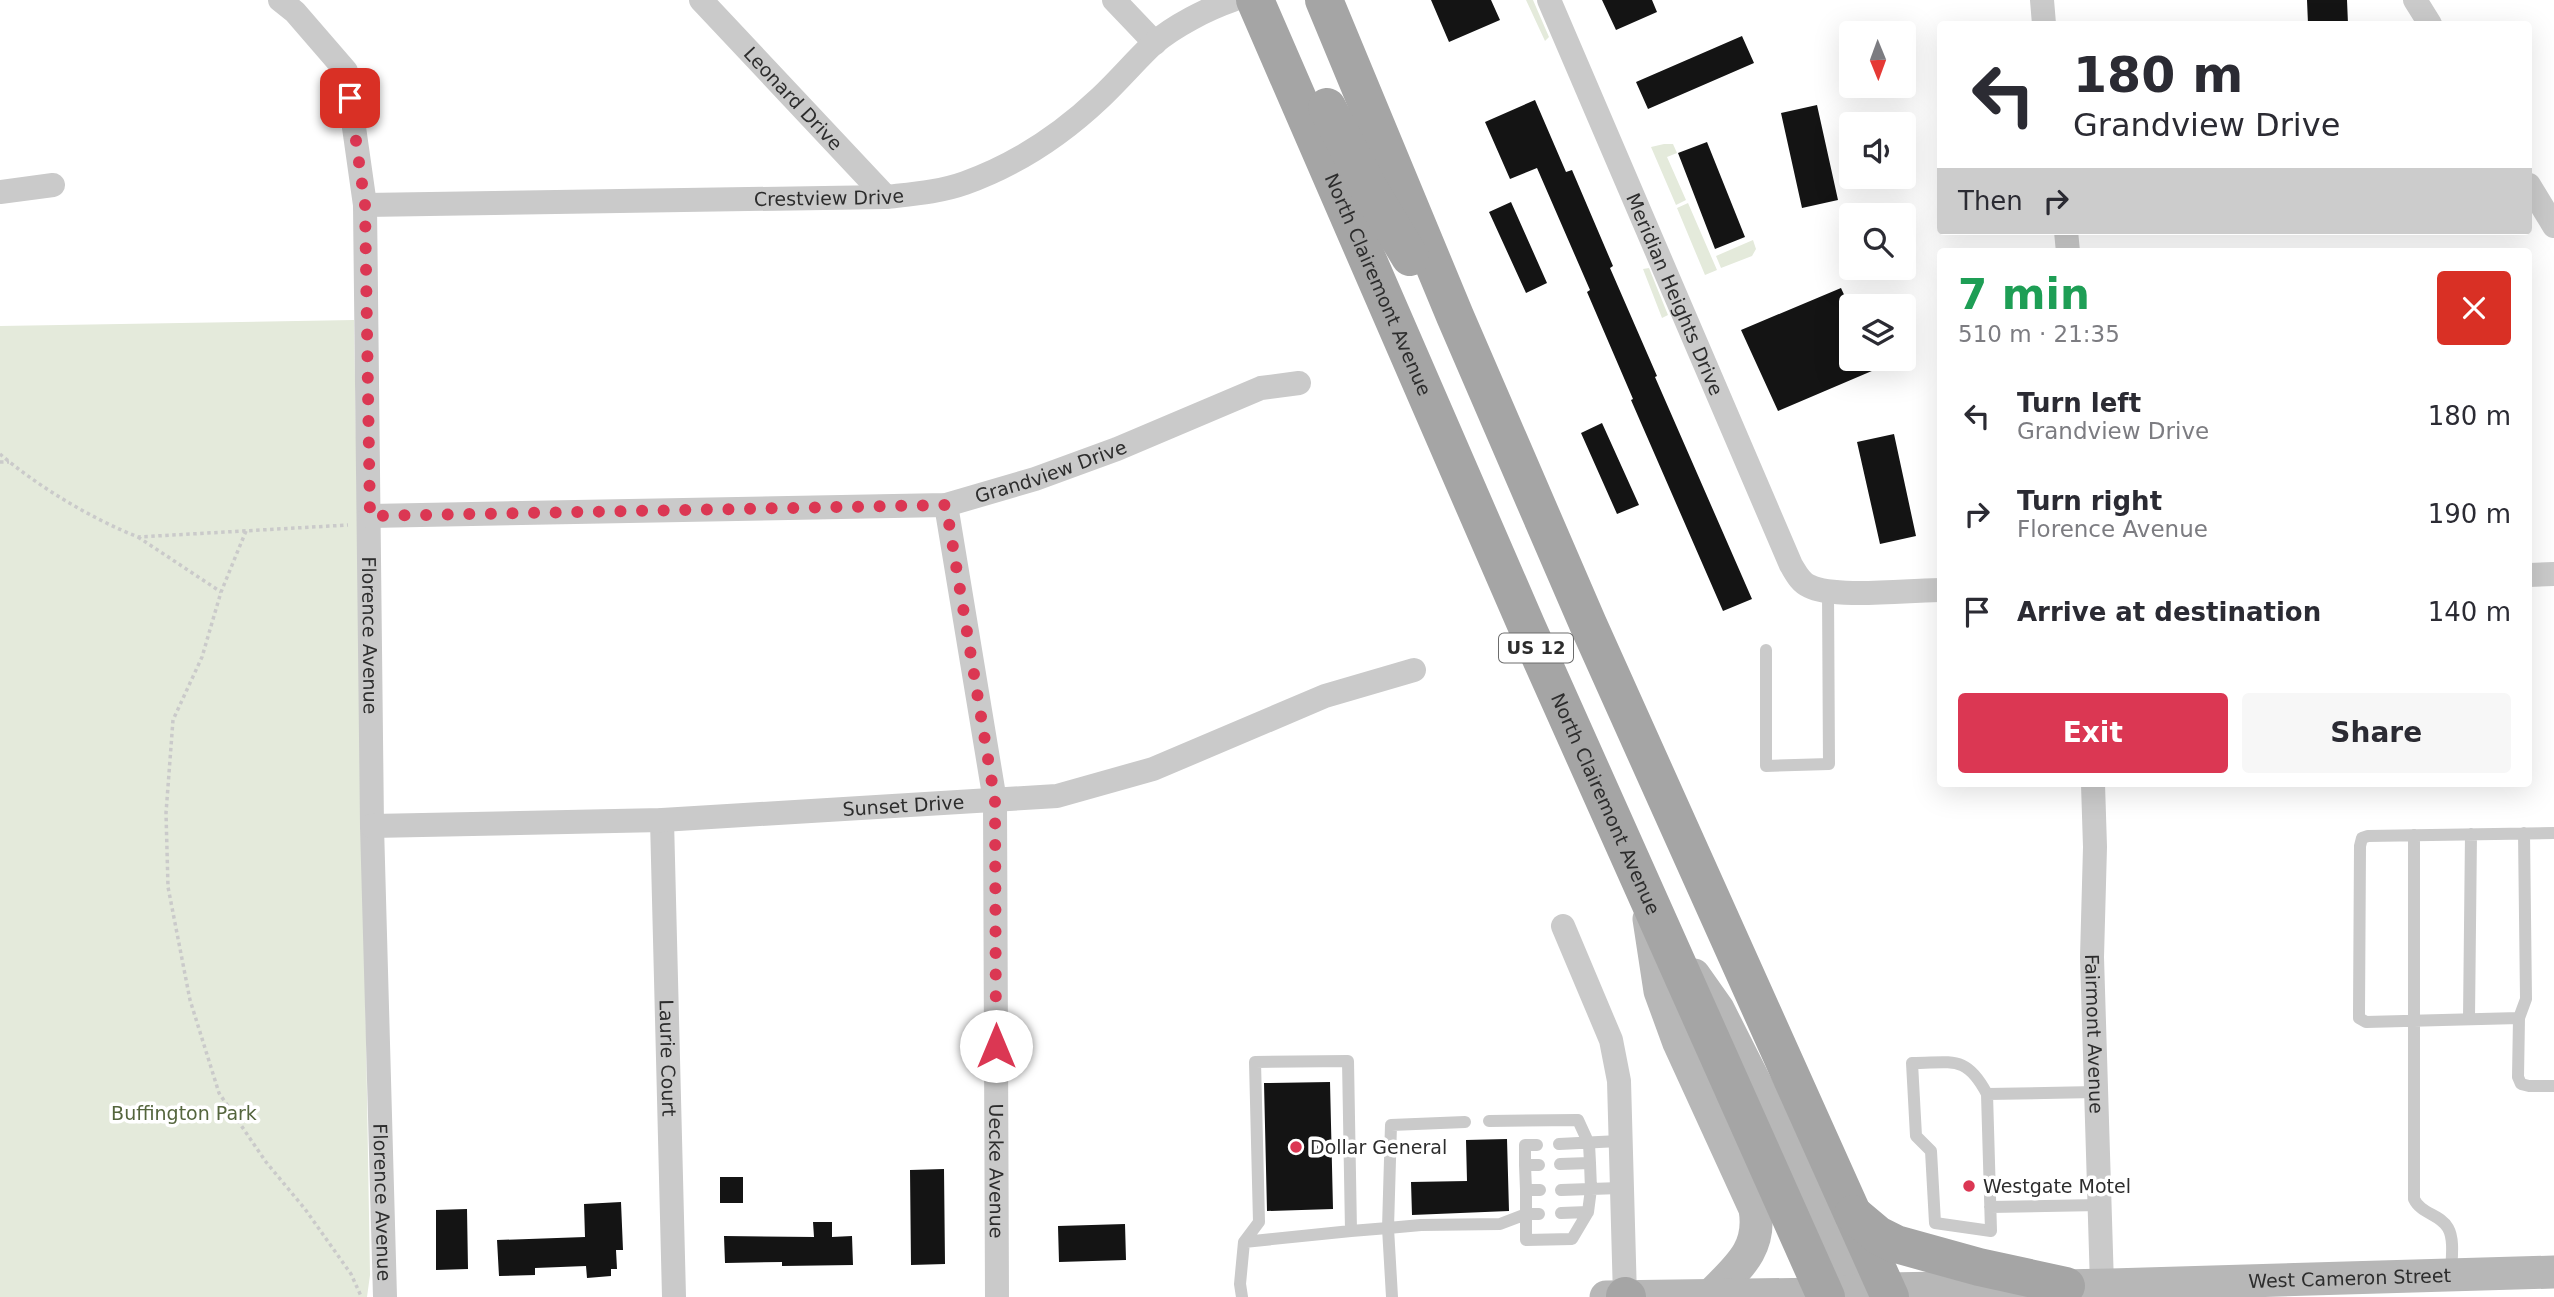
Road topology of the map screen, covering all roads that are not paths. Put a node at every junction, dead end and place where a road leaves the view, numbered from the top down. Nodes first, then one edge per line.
1 (280, 0) edge
2 (701, 0) edge
3 (1114, 0) edge
4 (1233, 0) edge
5 (1255, 0) edge
6 (1268, 0) edge
7 (1324, 0) edge
8 (1549, 0) edge
9 (2042, 0) edge
10 (2415, 0) edge
11 (2045, 21) edge
12 (2428, 21) edge
13 (1155, 43) junction
14 (53, 185) dead end
15 (2532, 190) edge
16 (0, 192) edge
17 (886, 197) junction
18 (365, 205) junction
19 (2554, 226) edge
20 (1468, 346) junction
21 (1299, 383) dead end
22 (946, 505) junction
23 (370, 520) junction
24 (2554, 574) edge
25 (2532, 575) edge
26 (1817, 589) junction
27 (1937, 590) edge
28 (1766, 650) dead end
29 (1414, 670) dead end
30 (2093, 787) edge
31 (995, 801) junction
32 (662, 820) junction
33 (372, 826) junction
34 (2525, 833) junction
35 (2554, 833) edge
36 (2471, 834) junction
37 (2414, 835) junction
38 (1645, 892) junction
39 (1563, 926) dead end
40 (1661, 927) junction
41 (2519, 1018) junction
42 (2469, 1019) junction
43 (2414, 1021) junction
44 (2554, 1086) edge
45 (2096, 1092) junction
46 (1987, 1094) junction
47 (1525, 1120) junction
48 (1489, 1121) dead end
49 (1465, 1122) dead end
50 (1619, 1141) junction
51 (1559, 1144) dead end
52 (1589, 1144) junction
53 (1590, 1163) junction
54 (1560, 1164) dead end
55 (1525, 1165) junction
56 (1539, 1165) dead end
57 (1620, 1188) junction
58 (1591, 1189) junction
59 (1526, 1190) junction
60 (1540, 1190) dead end
61 (1561, 1190) dead end
62 (2100, 1205) junction
63 (1990, 1207) junction
64 (1588, 1212) junction
65 (1561, 1213) dead end
66 (1532, 1214) junction
67 (1853, 1214) junction
68 (1388, 1228) junction
69 (1351, 1231) junction
70 (1244, 1242) junction
71 (2554, 1272) edge
72 (2451, 1275) junction
73 (2098, 1288) edge
74 (2230, 1289) edge
75 (2168, 1290) edge
76 (1888, 1293) edge
77 (2020, 1293) edge
78 (1711, 1295) edge
79 (1827, 1296) edge
80 (385, 1297) edge
81 (674, 1297) edge
82 (997, 1297) edge
83 (1242, 1297) edge
84 (1392, 1297) edge
85 (1606, 1297) edge
86 (1625, 1297) edge

1 - 18 street, Florence Avenue
2 - 17 street, Leonard Drive
3 - 13 street
4 - 13 street, Crestview Drive
5 - 38 main road, North Clairemont Avenue / US 12
6 - 20 main road
7 - 20 main road, US 12
8 - 26 street, Meridian Heights Drive
9 - 11 street
10 - 12 street
13 - 17 street, Crestview Drive
14 - 16 street
15 - 19 street
17 - 18 street, Crestview Drive
18 - 23 street, Florence Avenue
20 - 67 main road, US 12
21 - 22 street, Grandview Drive
22 - 23 street, Grandview Drive
22 - 31 street, Uecke Avenue
23 - 33 street, Florence Avenue
24 - 25 street
26 - 27 street
26 - 28 lane
29 - 31 street, Sunset Drive
30 - 45 street, Fairmont Avenue
31 - 32 street, Sunset Drive
31 - 82 street, Uecke Avenue
32 - 33 street, Sunset Drive
32 - 81 street, Laurie Court
33 - 80 street, Florence Avenue
34 - 35 lane
34 - 36 lane
34 - 41 lane
36 - 37 lane
36 - 42 lane
37 - 43 lane
37 - 43 lane
38 - 40 main road, North Clairemont Avenue / US 12
38 - 78 main road
39 - 50 street
40 - 76 main road
40 - 79 main road, North Clairemont Avenue / US 12
41 - 42 lane
41 - 44 lane
42 - 43 lane
43 - 72 lane
45 - 46 lane
45 - 62 street, Fairmont Avenue
46 - 63 lane
46 - 63 lane
47 - 48 lane
47 - 52 lane
47 - 55 lane
49 - 68 lane
50 - 52 lane
50 - 57 street
51 - 52 lane
52 - 53 lane
53 - 54 lane
53 - 58 lane
55 - 56 lane
55 - 59 lane
57 - 58 lane
57 - 86 street
58 - 61 lane
58 - 64 lane
59 - 60 lane
59 - 66 lane
62 - 63 lane
62 - 73 street, Fairmont Avenue
64 - 65 lane
64 - 66 lane
66 - 68 lane
67 - 73 main road
67 - 76 main road, US 12
68 - 69 lane
68 - 84 lane
69 - 70 lane
69 - 70 lane
70 - 83 lane
71 - 72 main road, West Cameron Street
72 - 74 main road, West Cameron Street
73 - 75 main road, West Cameron Street
73 - 77 main road, West Cameron Street
74 - 75 main road, West Cameron Street
76 - 77 main road, West Cameron Street
76 - 79 main road, West Cameron Street
78 - 79 main road, West Cameron Street
78 - 86 main road, West Cameron Street
85 - 86 main road, West Cameron Street

